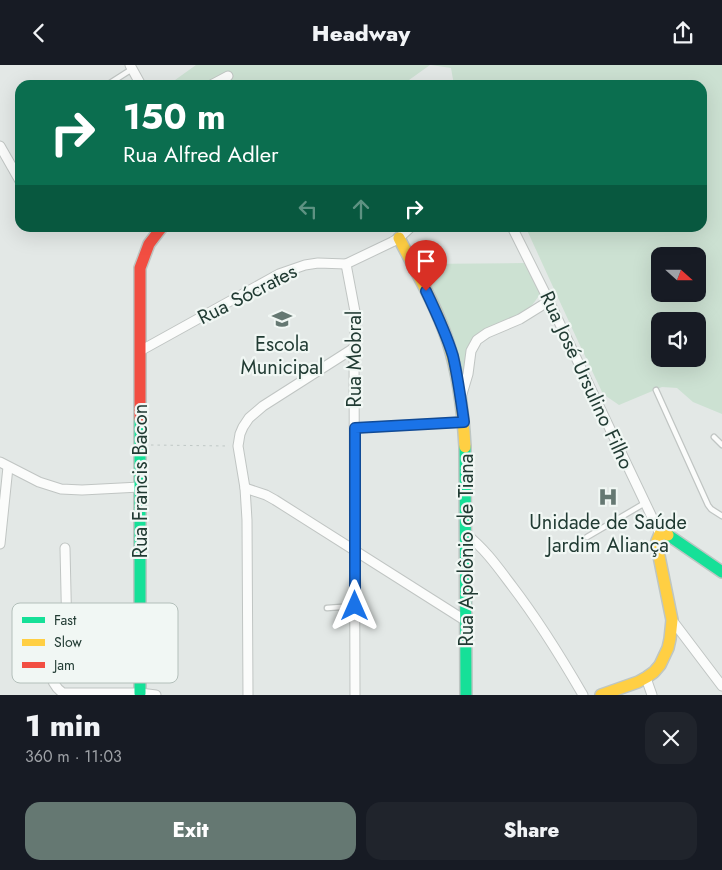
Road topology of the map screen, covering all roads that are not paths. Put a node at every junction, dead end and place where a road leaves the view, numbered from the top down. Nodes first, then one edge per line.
1 (131, 67) edge
2 (228, 76) dead end
3 (114, 80) edge
4 (138, 80) edge
5 (220, 80) edge
6 (0, 146) edge
7 (15, 172) edge
8 (158, 232) edge
9 (406, 232) edge
10 (514, 232) edge
11 (399, 238) junction
12 (346, 264) junction
13 (549, 301) junction
14 (354, 348) junction
15 (140, 351) junction
16 (656, 391) dead end
17 (461, 398) junction
18 (464, 422) junction
19 (355, 428) junction
20 (714, 437) dead end
21 (722, 445) edge
22 (4, 465) edge
23 (140, 487) junction
24 (245, 488) junction
25 (645, 503) junction
26 (722, 516) edge
27 (466, 534) junction
28 (660, 534) junction
29 (587, 537) dead end
30 (0, 544) edge
31 (65, 547) dead end
32 (355, 551) junction
33 (722, 572) edge
34 (66, 603) edge
35 (140, 603) edge
36 (355, 606) junction
37 (327, 608) dead end
38 (672, 620) junction
39 (466, 621) junction
40 (646, 678) junction
41 (55, 683) edge
42 (140, 683) edge
43 (722, 686) edge
44 (140, 693) junction
45 (156, 695) edge
46 (248, 695) edge
47 (355, 695) edge
48 (466, 695) edge
49 (583, 695) edge
50 (600, 695) edge
51 (652, 695) edge

1 - 3 lane
1 - 4 street
2 - 5 street
6 - 7 street
8 - 15 street, Rua Francis Bacon
9 - 11 street, Rua Sócrates
10 - 13 street, Rua José Ursulino Filho
11 - 12 street, Rua Sócrates
11 - 17 street, Rua Apolônio de Tiana
12 - 14 street, Rua Mobral
12 - 15 street, Rua Sócrates
13 - 17 street
13 - 25 street, Rua José Ursulino Filho
14 - 19 street, Rua Mobral
14 - 24 street
15 - 23 street, Rua Francis Bacon
16 - 26 lane
17 - 18 street, Rua Apolônio de Tiana
18 - 19 street
18 - 27 street, Rua Apolônio de Tiana
19 - 32 street, Rua Mobral
20 - 21 lane
22 - 23 street
22 - 30 street
23 - 35 street, Rua Francis Bacon
24 - 32 street
24 - 46 street
25 - 28 street, Rua José Ursulino Filho
25 - 29 lane
27 - 39 street, Rua Apolônio de Tiana
27 - 49 street
28 - 33 street
28 - 38 street
31 - 34 street
32 - 36 street, Rua Mobral
32 - 39 street
36 - 37 lane
36 - 47 street, Rua Mobral
38 - 40 street
38 - 43 street
39 - 48 street, Rua Apolônio de Tiana
40 - 50 street
40 - 51 street
41 - 44 street
42 - 44 street, Rua Francis Bacon
44 - 45 street

